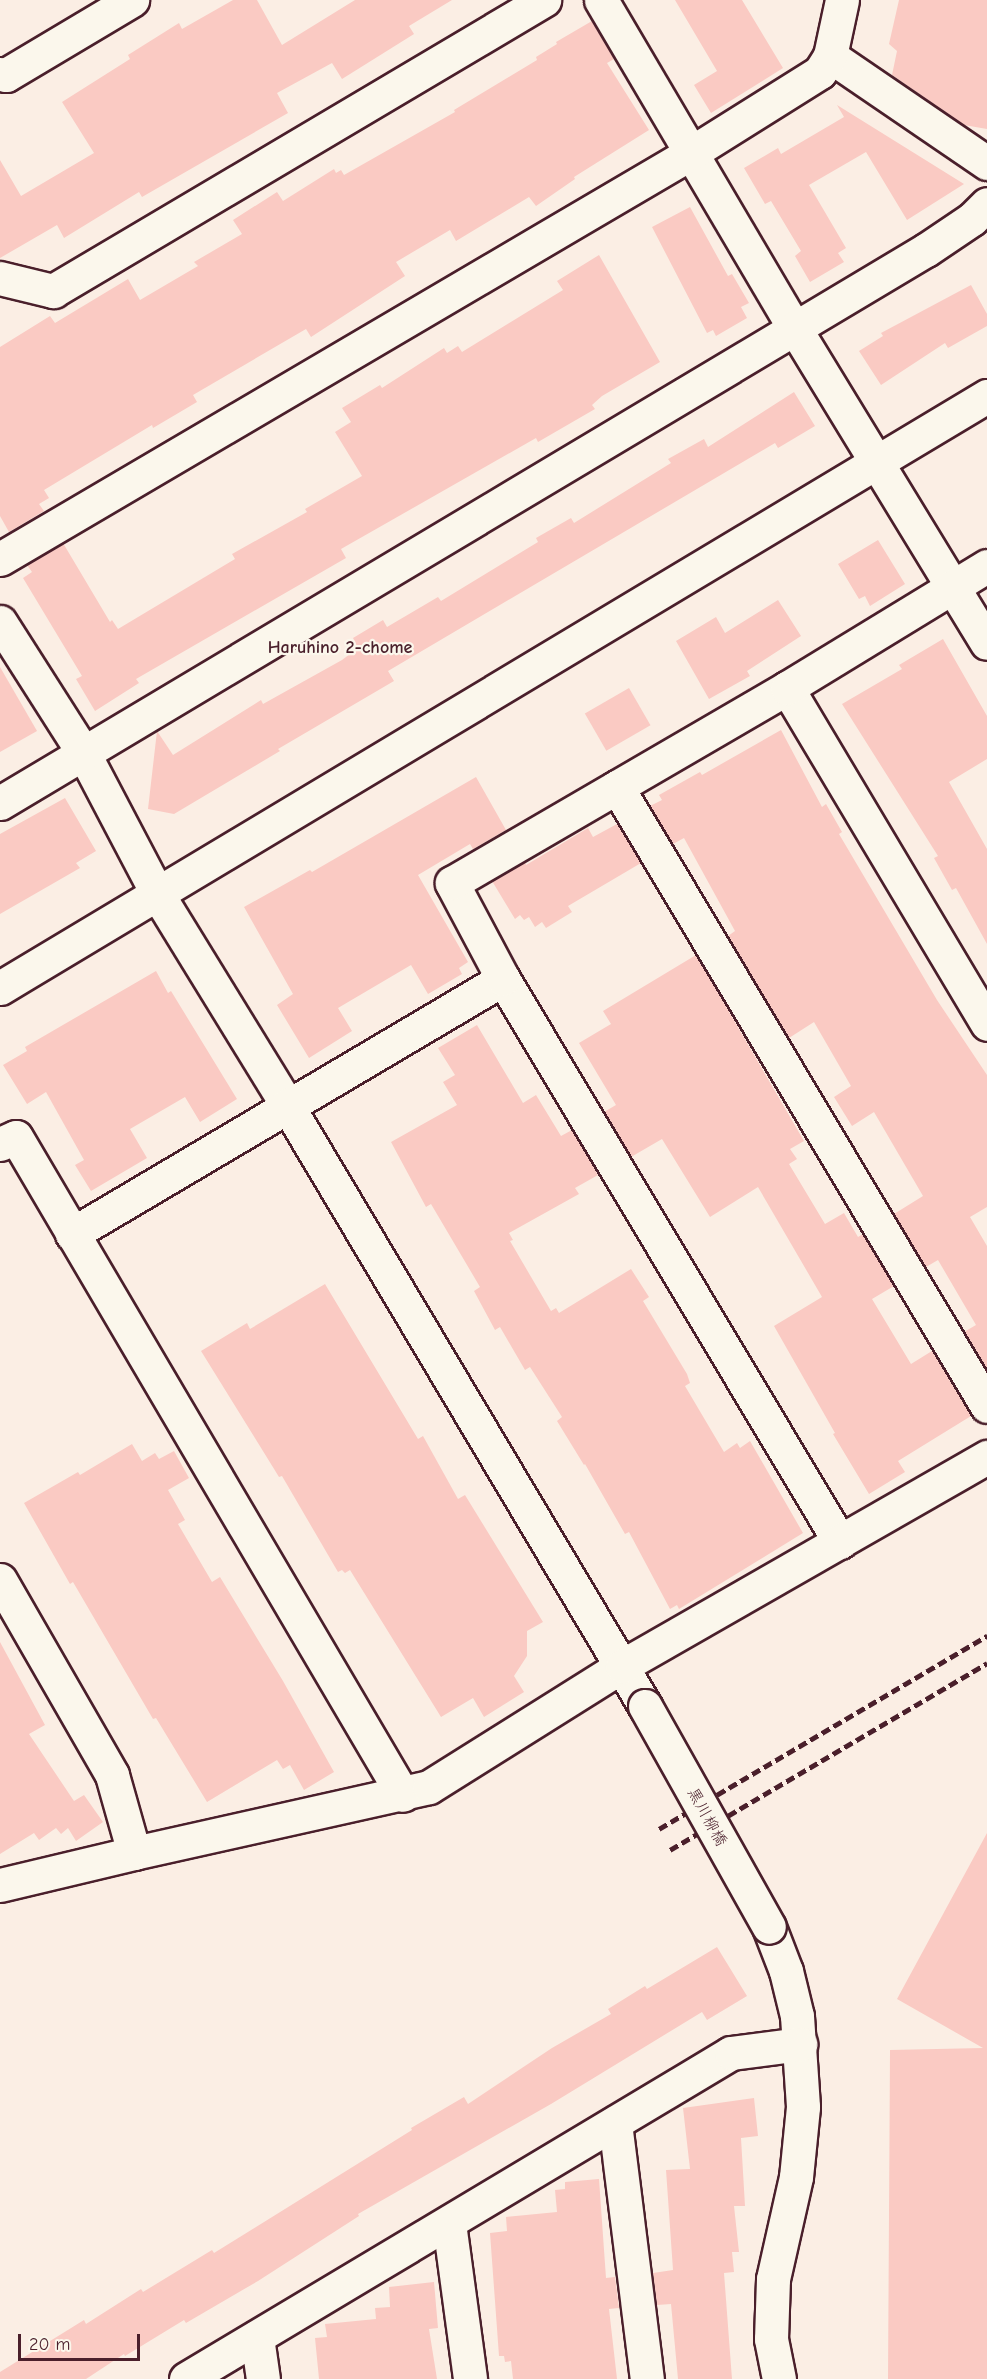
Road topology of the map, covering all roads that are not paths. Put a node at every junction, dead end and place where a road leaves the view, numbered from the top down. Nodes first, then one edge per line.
1 (132, 0) edge
2 (544, 0) edge
3 (601, 0) edge
4 (842, 0) edge
5 (830, 56) junction
6 (0, 74) edge
7 (691, 153) junction
8 (987, 163) edge
9 (987, 204) edge
10 (0, 278) edge
11 (794, 327) junction
12 (987, 396) edge
13 (878, 463) junction
14 (0, 559) edge
15 (987, 566) edge
16 (952, 586) junction
17 (0, 622) edge
18 (987, 643) edge
19 (787, 687) junction
20 (84, 754) junction
21 (617, 787) junction
22 (0, 803) edge
23 (158, 895) junction
24 (503, 979) junction
25 (0, 988) edge
26 (987, 1024) edge
27 (287, 1105) junction
28 (0, 1144) edge
29 (72, 1233) junction
30 (987, 1406) edge
31 (987, 1457) edge
32 (840, 1542) junction
33 (0, 1580) edge
34 (622, 1666) junction
35 (403, 1795) junction
36 (134, 1852) junction
37 (0, 1885) edge
38 (800, 2044) junction
39 (615, 2123) junction
40 (449, 2223) junction
41 (257, 2337) junction
42 (186, 2379) edge
43 (263, 2379) edge
44 (470, 2379) edge
45 (647, 2379) edge
46 (779, 2379) edge

1 - 6 street
2 - 10 street
3 - 7 street
4 - 5 street
5 - 7 street
5 - 8 street
7 - 11 street
7 - 14 street
9 - 11 street
11 - 13 street
11 - 20 street
12 - 13 street
13 - 16 street
13 - 23 street
15 - 16 street
16 - 18 street
16 - 19 street
17 - 20 street, 黒川柳橋
19 - 21 street
19 - 26 street
20 - 22 street
20 - 23 street, 黒川柳橋
21 - 24 street
21 - 30 street
23 - 25 street
23 - 27 street, 黒川柳橋
24 - 27 street
24 - 32 street
27 - 29 street
27 - 34 street, 黒川柳橋
28 - 29 street
29 - 35 street
31 - 32 street
32 - 34 street
33 - 36 street
34 - 35 street
34 - 38 street, 黒川柳橋, bridge
35 - 36 street
36 - 37 street
38 - 39 street
38 - 46 street, 黒川柳橋
39 - 40 street
39 - 45 street
40 - 41 street
40 - 44 street
41 - 42 street
41 - 43 street

